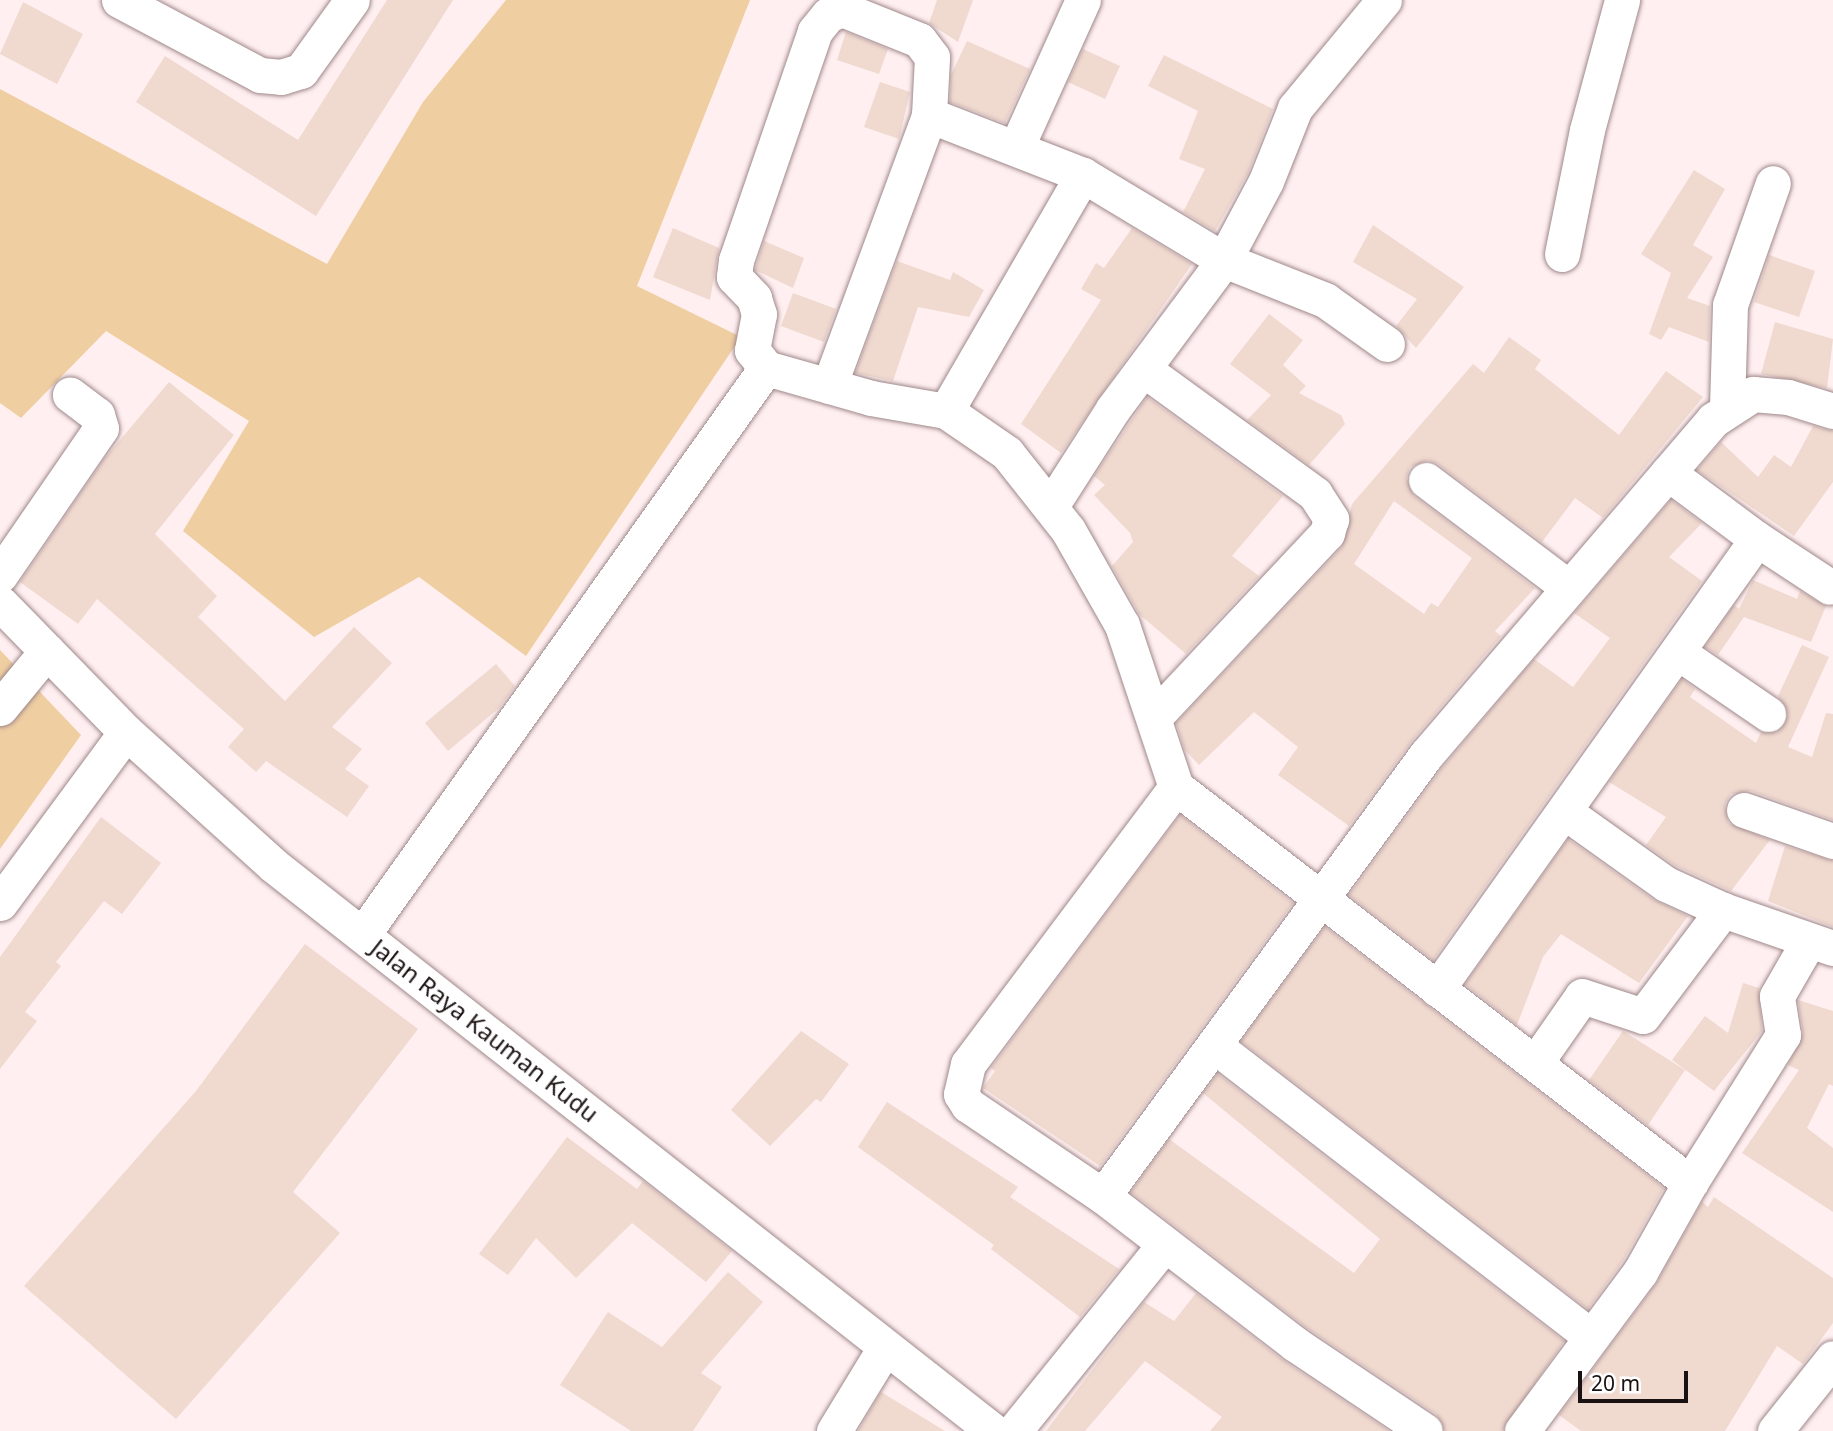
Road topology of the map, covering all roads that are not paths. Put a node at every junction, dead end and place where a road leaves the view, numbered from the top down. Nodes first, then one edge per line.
1 (119, 0) edge
2 (352, 0) edge
3 (1083, 0) edge
4 (1384, 0) edge
5 (1622, 0) edge
6 (929, 115) junction
7 (1017, 146) junction
8 (1083, 175) junction
9 (1773, 183) dead end
10 (1562, 254) dead end
11 (1224, 261) junction
12 (1387, 344) dead end
13 (765, 368) junction
14 (1146, 371) junction
15 (829, 386) junction
16 (70, 395) dead end
17 (1727, 407) junction
18 (946, 411) junction
19 (1833, 411) edge
20 (1668, 473) junction
21 (1426, 480) dead end
22 (1051, 506) junction
23 (1757, 540) junction
24 (0, 575) edge
25 (1569, 587) junction
26 (1830, 587) dead end
27 (0, 603) edge
28 (47, 651) junction
29 (1679, 653) junction
30 (0, 708) edge
31 (1768, 714) dead end
32 (1154, 717) junction
33 (126, 732) junction
34 (1175, 787) junction
35 (1744, 810) dead end
36 (1565, 812) junction
37 (1833, 841) edge
38 (1318, 900) junction
39 (0, 903) edge
40 (1723, 910) junction
41 (363, 934) junction
42 (1820, 945) edge
43 (1437, 989) junction
44 (1215, 1046) junction
45 (1536, 1062) junction
46 (1684, 1178) junction
47 (1103, 1196) junction
48 (1164, 1245) junction
49 (1591, 1337) junction
50 (884, 1349) junction
51 (1833, 1358) edge
52 (1777, 1430) edge
53 (834, 1431) edge
54 (993, 1431) edge
55 (1014, 1431) edge
56 (1425, 1431) edge
57 (1522, 1431) edge

1 - 2 street
3 - 7 street
4 - 11 street
5 - 10 street
6 - 7 street
6 - 13 street
6 - 15 street
7 - 8 street
8 - 11 street
8 - 18 street
9 - 17 street
11 - 12 street
11 - 14 street
13 - 15 street
13 - 41 street
14 - 22 street
14 - 32 street
15 - 18 street
16 - 24 street
17 - 19 street
17 - 20 street
18 - 22 street
20 - 23 street
20 - 25 street
21 - 25 street
22 - 32 street
23 - 26 street
23 - 29 street
25 - 38 street
27 - 28 street, Jalan Raya Kauman Kudu
28 - 30 street
28 - 33 street, Jalan Raya Kauman Kudu
29 - 31 street
29 - 36 street
32 - 34 street
33 - 39 street
33 - 41 street, Jalan Raya Kauman Kudu
34 - 38 street
34 - 47 street
35 - 37 street
36 - 40 street
36 - 43 street
38 - 43 street
38 - 44 street
40 - 42 street
40 - 45 street
41 - 50 street, Jalan Raya Kauman Kudu
42 - 46 street
43 - 45 street
44 - 47 street
44 - 49 street
45 - 46 street
46 - 49 street
47 - 48 street
48 - 55 street
48 - 56 street
49 - 57 street
50 - 53 street
50 - 54 street, Jalan Raya Kauman Kudu
51 - 52 street

